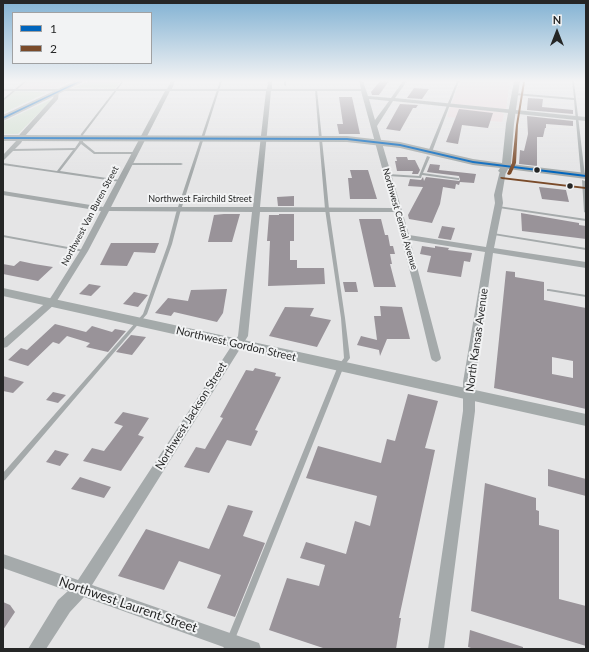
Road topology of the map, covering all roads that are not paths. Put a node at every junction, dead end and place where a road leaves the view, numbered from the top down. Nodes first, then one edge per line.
1 (17, 111) edge
2 (44, 111) edge
3 (99, 111) edge
4 (156, 111) edge
5 (210, 111) edge
6 (267, 111) edge
7 (318, 111) edge
8 (369, 111) edge
9 (385, 111) edge
10 (446, 111) edge
11 (507, 111) edge
12 (577, 111) edge
13 (512, 112) junction
14 (3, 118) edge
15 (578, 118) junction
16 (586, 119) edge
17 (373, 127) junction
18 (3, 138) edge
19 (20, 138) junction
20 (144, 138) junction
21 (202, 138) junction
22 (264, 139) junction
23 (320, 139) junction
24 (81, 140) junction
25 (378, 143) junction
26 (76, 149) junction
27 (11, 150) junction
28 (136, 153) junction
29 (429, 154) junction
30 (3, 159) edge
31 (3, 164) edge
32 (129, 164) junction
33 (181, 164) dead end
34 (504, 168) junction
35 (58, 172) junction
36 (421, 174) junction
37 (388, 175) junction
38 (458, 179) dead end
39 (585, 179) edge
40 (120, 181) junction
41 (3, 193) edge
42 (586, 203) edge
43 (498, 207) junction
44 (106, 209) junction
45 (179, 209) junction
46 (256, 209) junction
47 (327, 210) junction
48 (397, 210) junction
49 (586, 212) edge
50 (586, 220) edge
51 (494, 234) junction
52 (3, 236) edge
53 (404, 237) junction
54 (586, 249) edge
55 (491, 250) junction
56 (84, 251) junction
57 (586, 265) edge
58 (549, 290) dead end
59 (3, 292) edge
60 (586, 296) edge
61 (52, 302) junction
62 (138, 322) junction
63 (237, 344) junction
64 (3, 345) edge
65 (436, 358) dead end
66 (341, 366) junction
67 (469, 394) junction
68 (586, 420) edge
69 (3, 478) edge
70 (3, 561) edge
71 (81, 589) junction
72 (229, 645) edge
73 (36, 649) edge
74 (253, 649) edge
75 (436, 649) edge

1 - 14 main road
2 - 19 street
3 - 24 lane
4 - 20 street, Northwest Van Buren Street
5 - 21 lane
6 - 22 street, Northwest Jackson Street
7 - 23 lane
8 - 17 street, Northwest Central Avenue
9 - 17 street
10 - 29 lane
11 - 13 street
12 - 15 lane
13 - 15 street
13 - 34 main road, North Kansas Avenue
15 - 16 street
15 - 39 lane
17 - 25 street, Northwest Central Avenue
18 - 19 main road
19 - 24 main road
19 - 27 street
20 - 21 main road
20 - 24 main road
20 - 28 street, Northwest Van Buren Street
21 - 22 main road
21 - 45 lane
22 - 23 main road
22 - 46 street, Northwest Jackson Street
23 - 25 main road
23 - 47 lane
24 - 26 lane
24 - 28 lane
25 - 29 main road
25 - 37 street, Northwest Central Avenue
26 - 27 lane
26 - 35 lane
27 - 30 street
28 - 32 street, Northwest Van Buren Street
29 - 34 main road
29 - 36 lane
31 - 35 lane
32 - 33 lane
32 - 40 street, Northwest Van Buren Street
34 - 39 main road
34 - 43 street, North Kansas Avenue
35 - 40 lane
36 - 37 lane
36 - 38 lane
37 - 48 street, Northwest Central Avenue
39 - 42 lane
40 - 44 street, Northwest Van Buren Street
41 - 44 street, Northwest Fairchild Street
42 - 49 lane
43 - 50 lane
43 - 51 street, North Kansas Avenue
44 - 45 street, Northwest Fairchild Street
44 - 56 street, Northwest Van Buren Street
45 - 46 street, Northwest Fairchild Street
45 - 62 lane
46 - 47 street, Northwest Fairchild Street
46 - 63 street, Northwest Jackson Street
47 - 48 street, Northwest Fairchild Street
47 - 66 lane
48 - 53 street, Northwest Central Avenue
51 - 54 lane
51 - 55 street, North Kansas Avenue
52 - 56 lane
53 - 55 street
53 - 65 street, Northwest Central Avenue
55 - 57 street
55 - 67 street, North Kansas Avenue
56 - 61 street, Northwest Van Buren Street
58 - 60 lane
59 - 61 main road, Northwest Gordon Street
61 - 62 main road, Northwest Gordon Street
61 - 64 street, Northwest Van Buren Street
62 - 63 main road, Northwest Gordon Street
62 - 69 lane
63 - 66 main road, Northwest Gordon Street
63 - 71 street, Northwest Jackson Street
66 - 67 main road, Northwest Gordon Street
66 - 72 lane
67 - 68 main road, Northwest Gordon Street
67 - 75 street, North Kansas Avenue
70 - 71 street, Northwest Laurent Street
71 - 72 street, Northwest Laurent Street
71 - 73 street, Northwest Jackson Street
72 - 74 street, Northwest Laurent Street

